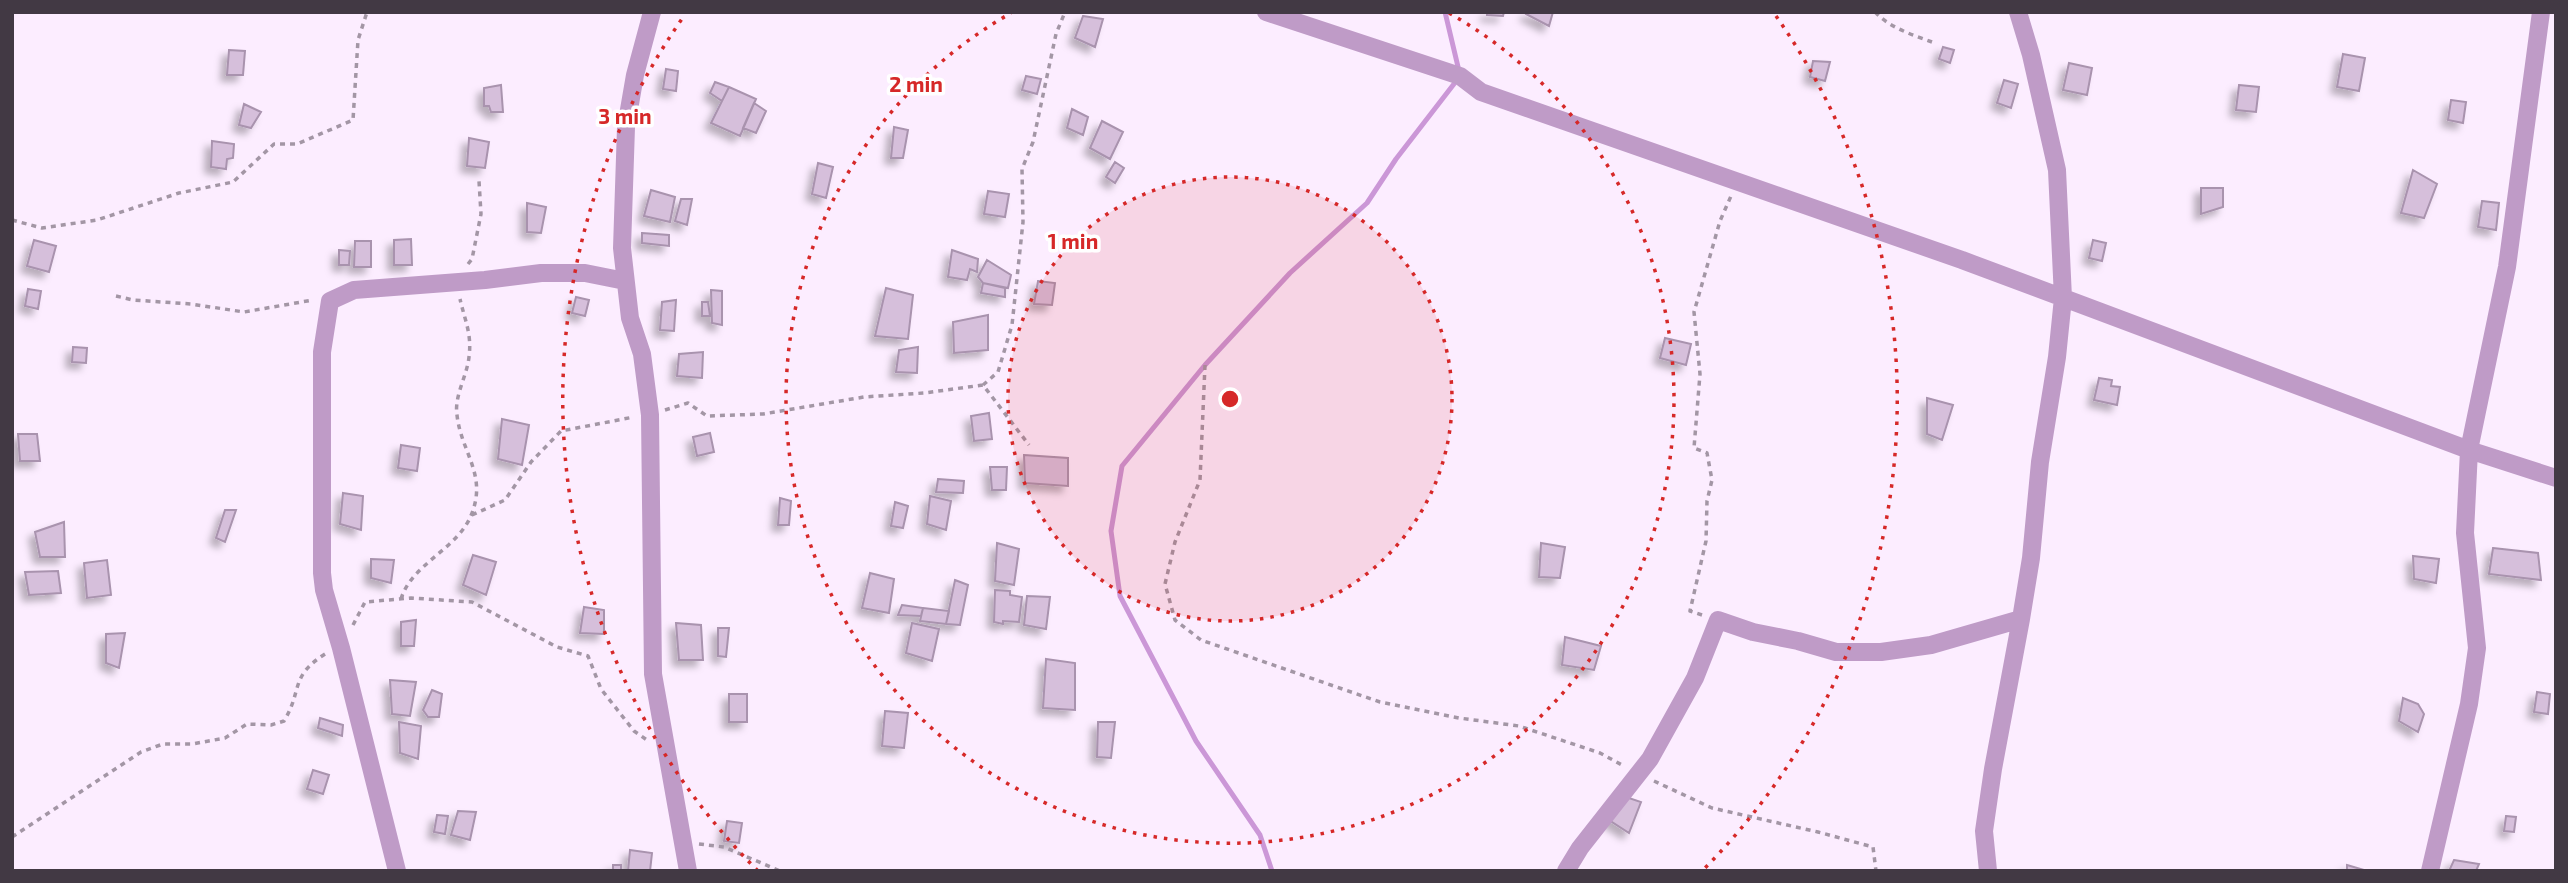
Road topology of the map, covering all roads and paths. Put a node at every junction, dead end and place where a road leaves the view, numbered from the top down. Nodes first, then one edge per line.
1 (367, 12) edge
2 (652, 12) edge
3 (1065, 12) edge
4 (1266, 12) edge
5 (1875, 12) edge
6 (2018, 12) edge
7 (2541, 12) edge
8 (1933, 42) dead end
9 (1734, 180) junction
10 (12, 220) edge
11 (625, 281) junction
12 (116, 296) dead end
13 (2063, 298) junction
14 (317, 301) dead end
15 (1205, 365) dead end
16 (983, 385) junction
17 (460, 390) dead end
18 (650, 415) junction
19 (1029, 445) dead end
20 (2469, 450) junction
21 (2556, 478) edge
22 (472, 515) junction
23 (401, 599) junction
24 (2021, 619) junction
25 (1718, 620) junction
26 (341, 648) junction
27 (652, 743) dead end
28 (1639, 774) junction
29 (12, 837) edge
30 (683, 843) junction
31 (397, 871) edge
32 (688, 871) edge
33 (780, 871) edge
34 (1566, 871) edge
35 (1876, 871) edge
36 (1988, 871) edge
37 (2430, 871) edge

1 - 10 path
2 - 11 street
3 - 16 path
4 - 9 street
5 - 8 path
6 - 13 street
7 - 20 street
9 - 13 street
9 - 25 path
11 - 18 street
11 - 26 street
12 - 14 path
13 - 20 street
13 - 24 street
15 - 28 path
16 - 18 path
16 - 19 path
17 - 22 path
18 - 22 path
18 - 30 street
20 - 21 street
20 - 37 street
22 - 23 path
23 - 26 path
23 - 27 path
24 - 25 street
24 - 36 street
25 - 28 street
26 - 29 path
26 - 31 street
28 - 34 street
28 - 35 path
30 - 32 street
30 - 33 path

